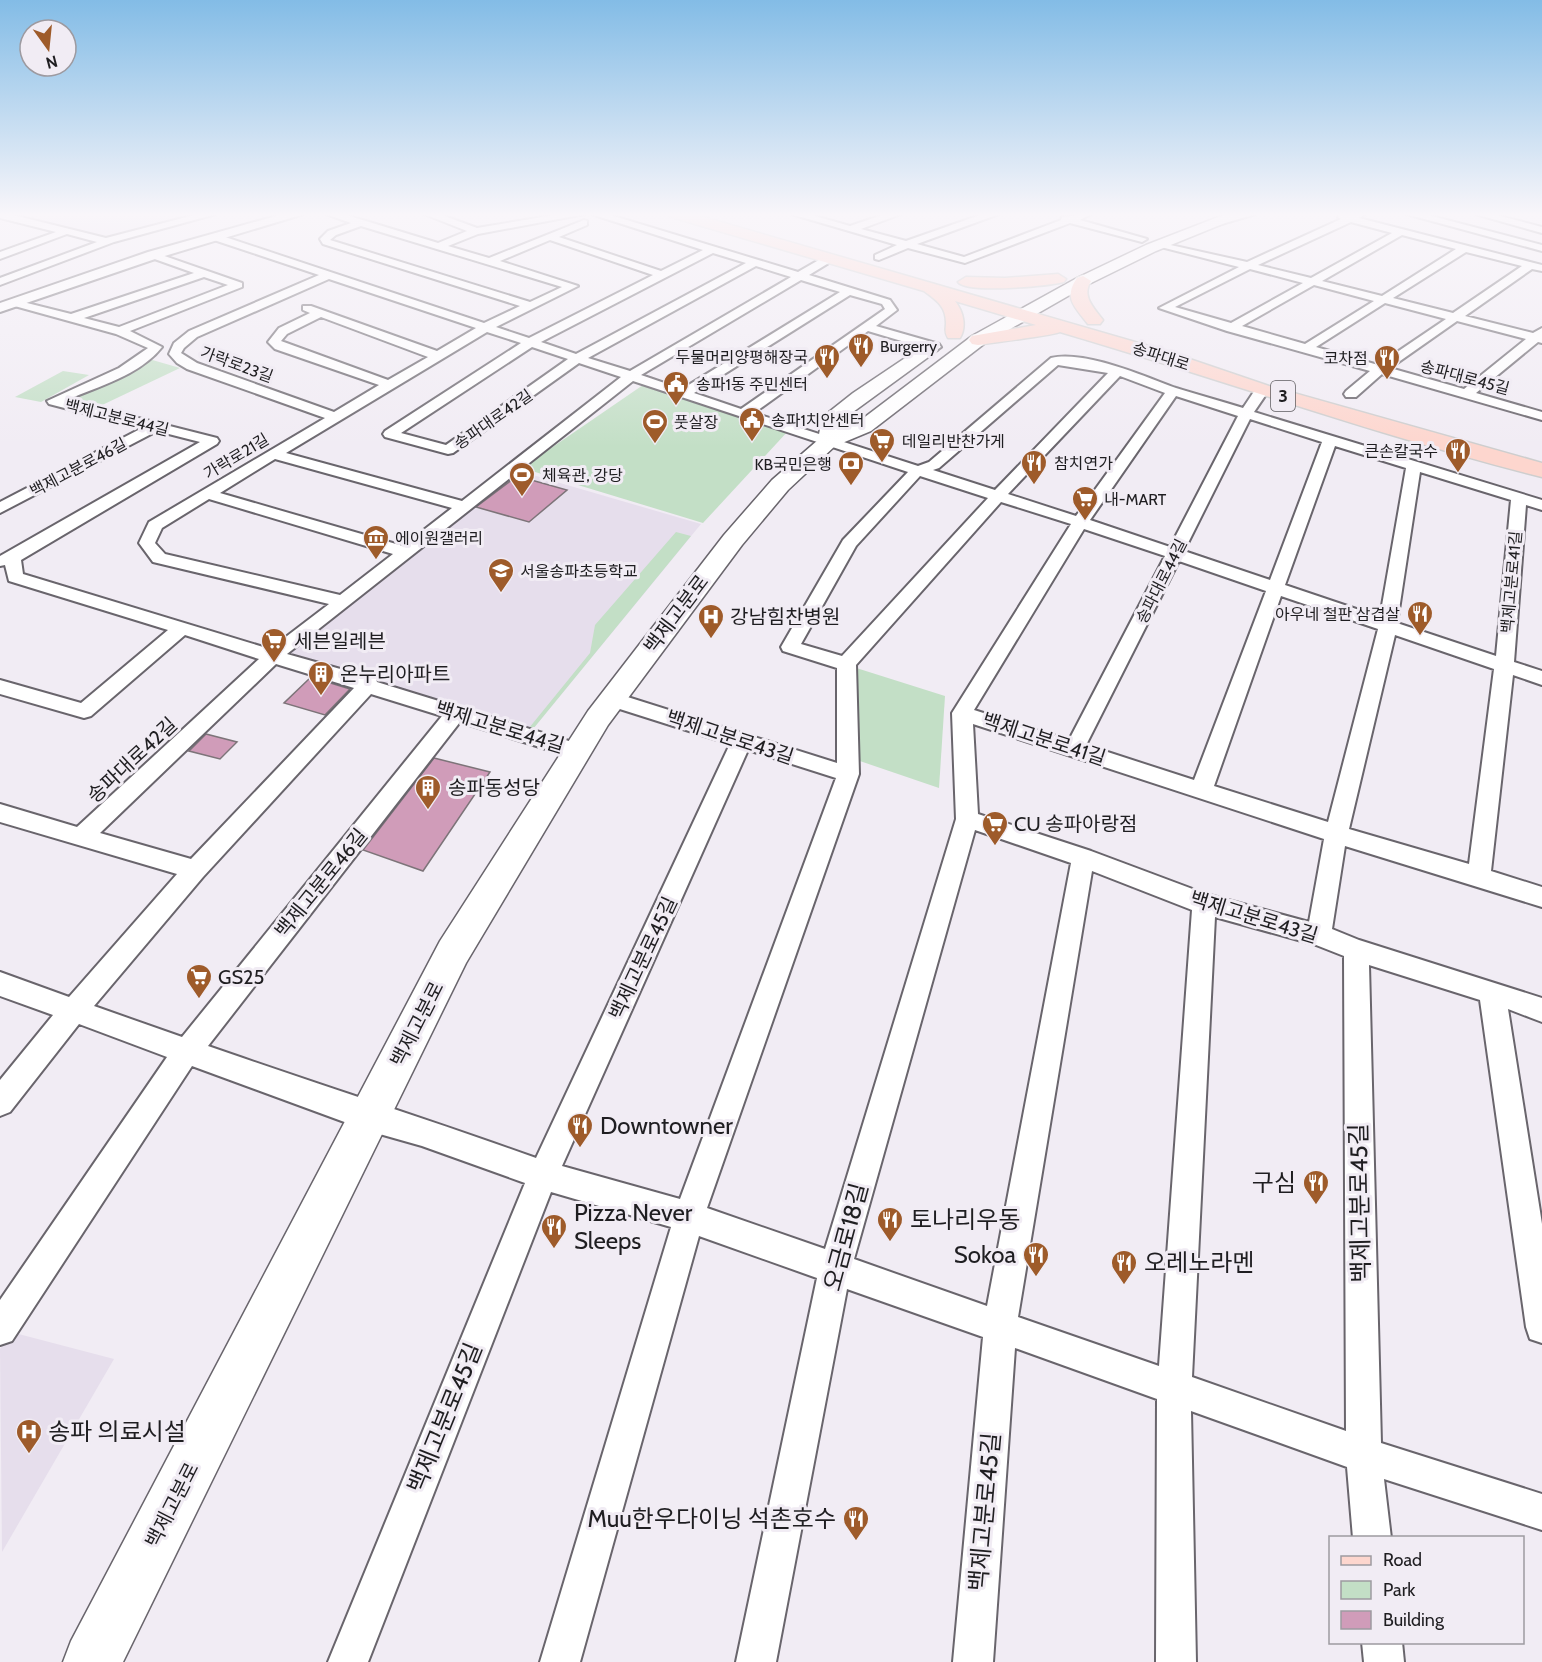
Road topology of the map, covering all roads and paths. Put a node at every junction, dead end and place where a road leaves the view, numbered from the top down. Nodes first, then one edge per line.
1 (48, 292) edge
2 (150, 292) edge
3 (221, 292) edge
4 (292, 292) edge
5 (377, 292) edge
6 (485, 292) edge
7 (561, 292) edge
8 (630, 292) edge
9 (700, 292) edge
10 (772, 292) edge
11 (847, 292) joint
12 (934, 292) edge
13 (944, 292) edge
14 (986, 292) edge
15 (1042, 292) edge
16 (1065, 292) edge
17 (1079, 292) edge
18 (1197, 292) edge
19 (1294, 292) edge
20 (1354, 292) edge
21 (1395, 292) edge
22 (1498, 292) edge
23 (278, 298) junction
24 (1383, 299) junction
25 (15, 303) junction
26 (1043, 304) junction
27 (531, 306) junction
28 (1023, 307) junction
29 (0, 308) edge
30 (1001, 308) junction
31 (320, 313) junction
32 (71, 318) junction
33 (1457, 318) junction
34 (1089, 326) junction
35 (486, 327) junction
36 (866, 327) junction
37 (1231, 328) junction
38 (120, 330) junction
39 (204, 330) junction
40 (954, 334) junction
41 (1540, 336) edge
42 (142, 339) junction
43 (978, 340) junction
44 (531, 342) junction
45 (934, 347) junction
46 (1307, 348) junction
47 (1217, 355) dead end
48 (438, 356) junction
49 (578, 358) junction
50 (1118, 370) junction
51 (1379, 370) junction
52 (631, 376) junction
53 (390, 385) junction
54 (1329, 387) dead end
55 (1262, 390) junction
56 (1173, 391) junction
57 (684, 393) junction
58 (1351, 394) junction
59 (1466, 394) junction
60 (1371, 399) dead end
61 (744, 413) junction
62 (1246, 414) junction
63 (1542, 416) edge
64 (336, 417) junction
65 (156, 426) junction
66 (1330, 440) junction
67 (828, 442) junction
68 (273, 454) junction
69 (1414, 466) junction
70 (1542, 470) edge
71 (917, 471) junction
72 (207, 494) junction
73 (997, 497) junction
74 (1518, 498) junction
75 (1542, 505) edge
76 (463, 506) junction
77 (0, 508) edge
78 (1080, 522) junction
79 (404, 552) junction
80 (1174, 555) junction
81 (6, 559) edge
82 (1277, 588) junction
83 (341, 600) junction
84 (1388, 625) junction
85 (182, 628) junction
86 (272, 657) junction
87 (846, 664) junction
88 (1504, 667) junction
89 (1542, 678) edge
90 (369, 684) junction
91 (0, 687) edge
92 (611, 699) junction
93 (962, 712) junction
94 (456, 713) junction
95 (742, 741) junction
96 (1074, 748) junction
97 (578, 751) junction
98 (848, 774) junction
99 (1201, 791) junction
100 (0, 813) edge
101 (967, 819) junction
102 (1336, 834) junction
103 (81, 837) junction
104 (1083, 858) junction
105 (195, 870) junction
106 (1479, 875) junction
107 (1542, 897) edge
108 (1204, 904) junction
109 (1319, 935) junction
110 (1356, 950) junction
111 (0, 984) edge
112 (1492, 992) junction
113 (74, 1010) junction
114 (1542, 1010) edge
115 (186, 1052) junction
116 (0, 1102) edge
117 (369, 1117) junction
118 (543, 1175) junction
119 (689, 1217) junction
120 (835, 1269) junction
121 (1000, 1326) junction
122 (1542, 1327) edge
123 (0, 1329) edge
124 (1174, 1388) junction
125 (1364, 1455) junction
126 (1542, 1512) edge
127 (1372, 1536) edge
128 (1382, 1644) edge
129 (92, 1662) edge
130 (348, 1662) edge
131 (560, 1662) edge
132 (756, 1662) edge
133 (973, 1662) edge
134 (1176, 1662) edge
135 (1384, 1662) edge

1 - 25 street
2 - 32 street
3 - 38 street
4 - 23 street, 가락로23길
5 - 35 street
6 - 27 street
7 - 27 street, 가락로21길
8 - 44 street, 송파대로42길
9 - 49 street, 송파대로42길
10 - 52 street, 송파대로42길
11 - 36 street
11 - 57 street
12 - 40 main road
13 - 30 main road, 송파대로 / 3
14 - 28 main road, 송파대로 / 3
15 - 28 main road, 백제고분로
16 - 26 main road, 백제고분로
17 - 34 main road
18 - 37 street, 송파대로45길
19 - 37 street
20 - 24 street
21 - 24 street
22 - 33 street, 송파대로45길
23 - 31 street
23 - 39 street, 가락로23길
24 - 33 street
24 - 46 street
25 - 29 street
25 - 32 street
26 - 28 main road, 백제고분로
26 - 34 main road, 송파대로 / 3
27 - 35 street, 가락로21길
28 - 30 main road, 송파대로 / 3
28 - 34 main road, 송파대로 / 3
28 - 43 main road, 백제고분로
30 - 40 main road, 백제고분로
31 - 48 street
31 - 53 street, 가락로23길
32 - 38 street
33 - 41 street
33 - 51 street, 송파대로45길
34 - 43 main road
34 - 47 main road, 송파대로 / 3
34 - 55 main road, 송파대로 / 3
35 - 44 street
35 - 48 street, 가락로21길
36 - 45 street
36 - 61 street
37 - 46 street, 송파대로45길
38 - 42 street
39 - 42 street
39 - 64 street, 가락로23길
40 - 45 main road, 백제고분로
41 - 59 street
42 - 65 street, 백제고분로44길
43 - 67 main road, 백제고분로
44 - 49 street
44 - 49 street, 송파대로42길
45 - 67 main road, 백제고분로
46 - 51 street, 송파대로45길
48 - 53 street, 가락로21길
49 - 52 street
50 - 56 street
50 - 71 street
50 - 73 street
51 - 58 street, 송파대로45길
51 - 59 street, 송파대로45길
52 - 57 street
52 - 76 street, 송파대로42길
53 - 64 street, 가락로21길
54 - 58 main road
55 - 62 street, 송파대로44길
55 - 70 main road, 송파대로 / 3
56 - 62 street
56 - 78 street, 백제고분로41길
57 - 61 street
58 - 60 main road
59 - 63 street, 송파대로45길
61 - 67 street
62 - 66 street
62 - 80 street, 송파대로44길
64 - 68 street, 가락로21길
65 - 77 street, 백제고분로46길
65 - 81 street, 백제고분로44길
66 - 69 street
66 - 82 street
67 - 71 street
67 - 92 main road, 백제고분로
68 - 72 street, 가락로21길
68 - 76 street
69 - 74 street
69 - 84 street
71 - 73 street
71 - 87 street
72 - 79 street
72 - 83 street, 가락로21길
73 - 78 street
73 - 87 street
74 - 75 street
74 - 88 street, 백제고분로41길
76 - 79 street, 송파대로42길
78 - 80 street
78 - 93 street, 백제고분로41길
79 - 83 street, 송파대로42길
80 - 82 street
80 - 96 street, 송파대로44길
81 - 85 street, 백제고분로44길
82 - 84 street
82 - 99 street
83 - 86 street, 송파대로42길
84 - 88 street
84 - 102 street
85 - 86 street, 백제고분로44길
85 - 91 street
86 - 90 street, 백제고분로44길
86 - 103 street, 송파대로42길
87 - 98 street
88 - 89 street
88 - 106 street, 백제고분로41길
90 - 94 street, 백제고분로44길
90 - 105 street
92 - 95 street, 백제고분로43길
92 - 97 main road, 백제고분로
93 - 96 street, 백제고분로41길
93 - 101 street, 오금로18길
94 - 97 street, 백제고분로44길
94 - 115 street, 백제고분로46길
95 - 98 street, 백제고분로43길
95 - 118 street, 백제고분로45길
96 - 99 street, 백제고분로41길
97 - 117 main road, 백제고분로
98 - 119 street
99 - 102 street, 백제고분로41길
100 - 103 street
101 - 104 street, 백제고분로43길
101 - 120 street, 오금로18길
102 - 106 street, 백제고분로41길
102 - 109 street
103 - 105 street
104 - 108 street, 백제고분로43길
104 - 121 street, 백제고분로45길
105 - 113 street
106 - 107 street, 백제고분로41길
108 - 109 street, 백제고분로43길
108 - 124 street
109 - 110 street, 백제고분로43길
110 - 112 street, 백제고분로43길
110 - 125 street, 백제고분로45길
111 - 113 street
112 - 114 street, 백제고분로43길
112 - 122 street
113 - 115 street
113 - 116 street
115 - 117 street
115 - 123 street, 백제고분로46길
117 - 118 street
117 - 129 main road, 백제고분로
118 - 119 street
118 - 130 street, 백제고분로45길
119 - 120 street
119 - 131 street
120 - 121 street
120 - 132 street, 오금로18길
121 - 124 street
121 - 133 street, 백제고분로45길
124 - 125 street
124 - 134 street
125 - 126 street
125 - 127 street, 백제고분로45길
128 - 135 street

